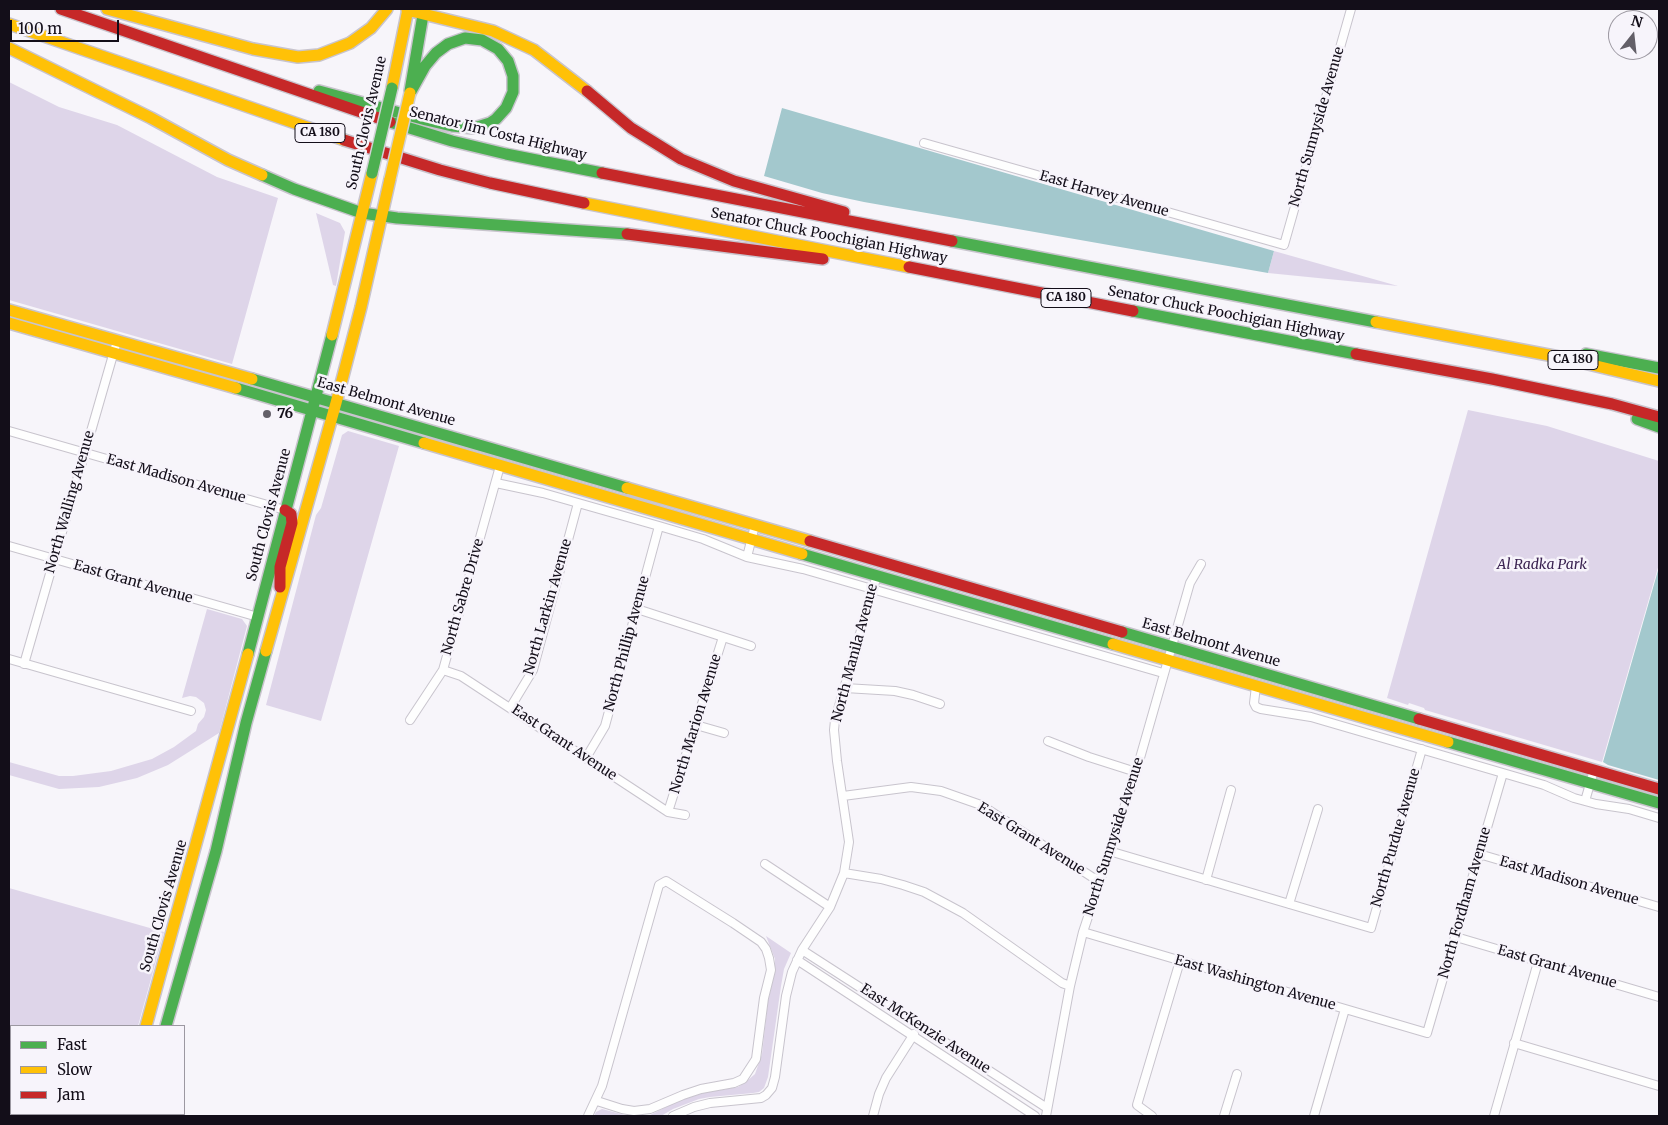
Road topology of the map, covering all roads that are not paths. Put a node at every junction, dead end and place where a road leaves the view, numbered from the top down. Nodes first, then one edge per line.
1 (61, 9) edge
2 (107, 9) edge
3 (387, 9) edge
4 (408, 9) edge
5 (1350, 9) edge
6 (424, 11) edge
7 (9, 24) edge
8 (9, 48) edge
9 (198, 57) junction
10 (410, 93) junction
11 (924, 143) dead end
12 (362, 213) junction
13 (382, 216) junction
14 (940, 239) junction
15 (1284, 245) joint
16 (936, 272) junction
17 (9, 310) edge
18 (9, 323) edge
19 (117, 340) junction
20 (1487, 343) junction
21 (113, 353) junction
22 (1659, 368) edge
23 (1659, 381) edge
24 (1566, 394) junction
25 (315, 397) junction
26 (336, 403) junction
27 (312, 410) junction
28 (332, 416) junction
29 (1659, 416) edge
30 (1659, 427) edge
31 (9, 431) edge
32 (84, 453) junction
33 (500, 466) junction
34 (496, 483) junction
35 (578, 503) junction
36 (286, 510) junction
37 (755, 525) junction
38 (659, 526) junction
39 (752, 538) junction
40 (9, 546) edge
41 (273, 557) junction
42 (747, 557) junction
43 (53, 559) junction
44 (1201, 564) dead end
45 (877, 575) junction
46 (873, 590) junction
47 (280, 602) junction
48 (637, 609) junction
49 (258, 616) junction
50 (724, 637) junction
51 (751, 646) dead end
52 (1171, 646) junction
53 (9, 659) edge
54 (1168, 659) junction
55 (264, 660) junction
56 (24, 664) junction
57 (442, 670) junction
58 (1163, 673) junction
59 (1256, 686) junction
60 (846, 688) junction
61 (940, 704) dead end
62 (510, 708) junction
63 (1332, 708) junction
64 (191, 711) dead end
65 (1418, 719) junction
66 (410, 720) dead end
67 (696, 725) junction
68 (724, 733) dead end
69 (1048, 741) dead end
70 (1422, 749) junction
71 (586, 758) junction
72 (1594, 770) junction
73 (1136, 772) junction
74 (1503, 773) junction
75 (1590, 783) junction
76 (1659, 789) edge
77 (1231, 790) dead end
78 (843, 796) junction
79 (1585, 801) junction
80 (1659, 803) edge
81 (1318, 809) dead end
82 (668, 812) junction
83 (685, 815) dead end
84 (1659, 818) edge
85 (1109, 852) junction
86 (1479, 854) junction
87 (765, 864) dead end
88 (844, 873) junction
89 (1100, 880) junction
90 (1206, 880) junction
91 (1289, 904) junction
92 (830, 907) junction
93 (1659, 907) edge
94 (1083, 932) junction
95 (1456, 938) junction
96 (802, 950) junction
97 (797, 960) junction
98 (1180, 961) junction
99 (1538, 962) junction
100 (161, 974) junction
101 (1070, 986) junction
102 (1659, 997) edge
103 (1345, 1009) junction
104 (146, 1025) edge
105 (155, 1025) edge
106 (166, 1025) edge
107 (919, 1026) junction
108 (1427, 1033) joint
109 (912, 1036) junction
110 (1514, 1043) junction
111 (1237, 1074) dead end
112 (1659, 1086) edge
113 (597, 1101) junction
114 (1047, 1112) edge
115 (676, 1114) edge
116 (588, 1116) edge
117 (873, 1116) edge
118 (1036, 1116) edge
119 (1152, 1116) edge
120 (1224, 1116) edge
121 (1314, 1116) edge
122 (1494, 1116) edge

1 - 9 main road, Senator Jim Costa Highway / CA 180
2 - 3 main road
4 - 6 main road
4 - 12 main road, South Clovis Avenue, bridge
5 - 15 street, North Sunnyside Avenue
6 - 10 main road
6 - 14 main road
7 - 16 main road, Senator Chuck Poochigian Highway / CA 180
8 - 12 main road
9 - 10 main road
9 - 14 main road, Senator Jim Costa Highway / CA 180
10 - 13 main road, bridge
11 - 15 street, East Harvey Avenue
12 - 13 main road
12 - 25 main road, South Clovis Avenue
13 - 16 main road
13 - 26 main road
14 - 20 main road, Senator Chuck Poochigian Highway / CA 180
16 - 24 main road, Senator Chuck Poochigian Highway / CA 180
17 - 19 main road, East Belmont Avenue
18 - 21 main road, East Belmont Avenue
19 - 21 street, North Walling Avenue
19 - 25 main road, East Belmont Avenue
20 - 22 main road
20 - 23 main road, Senator Chuck Poochigian Highway / CA 180
21 - 27 main road, East Belmont Avenue
21 - 32 street, North Walling Avenue
24 - 29 main road, Senator Chuck Poochigian Highway / CA 180
24 - 30 main road
25 - 26 main road, East Belmont Avenue
25 - 27 main road, South Clovis Avenue
26 - 28 main road
26 - 37 main road, East Belmont Avenue
27 - 28 main road, East Belmont Avenue
27 - 36 main road, South Clovis Avenue
28 - 33 main road, East Belmont Avenue
28 - 47 main road
31 - 32 street, East Madison Avenue
32 - 36 street, East Madison Avenue
32 - 43 street, North Walling Avenue
33 - 34 street, North Sabre Drive
33 - 39 main road, East Belmont Avenue
34 - 35 street
34 - 57 street, North Sabre Drive
35 - 38 street
35 - 62 street, North Larkin Avenue
36 - 41 main road, South Clovis Avenue
36 - 47 main road
37 - 39 street
37 - 52 main road, East Belmont Avenue
38 - 42 street
38 - 48 street, North Phillip Avenue
39 - 42 street
39 - 45 main road, East Belmont Avenue
40 - 43 street, East Grant Avenue
41 - 49 main road, South Clovis Avenue
41 - 55 main road
42 - 46 street
43 - 49 street, East Grant Avenue
43 - 56 street, North Walling Avenue
44 - 52 street, North Sunnyside Avenue
45 - 46 street, North Manila Avenue
45 - 54 main road, East Belmont Avenue
46 - 58 street
46 - 60 street, North Manila Avenue
47 - 55 main road
48 - 50 street
48 - 71 street, North Phillip Avenue
49 - 100 main road, South Clovis Avenue
50 - 51 street
50 - 67 street, North Marion Avenue
52 - 54 street, North Sunnyside Avenue
52 - 65 main road, East Belmont Avenue
53 - 56 street
54 - 58 street, North Sunnyside Avenue
54 - 59 main road, East Belmont Avenue
55 - 106 main road
56 - 64 street
57 - 62 street, East Grant Avenue
57 - 66 street, North Sabre Drive
58 - 73 street, North Sunnyside Avenue
59 - 63 main road, East Belmont Avenue
59 - 70 street
60 - 61 street
60 - 78 street, North Manila Avenue
62 - 71 street, East Grant Avenue
63 - 65 main road
63 - 75 main road, East Belmont Avenue
65 - 72 main road, East Belmont Avenue
67 - 68 street
67 - 82 street, North Marion Avenue
69 - 73 street
70 - 74 street
70 - 91 street, North Purdue Avenue
71 - 82 street, East Grant Avenue
72 - 75 street
72 - 76 main road, East Belmont Avenue
73 - 85 street, North Sunnyside Avenue
74 - 79 street
74 - 86 street, North Fordham Avenue
75 - 79 street
75 - 80 main road, East Belmont Avenue
77 - 90 street
78 - 88 street, North Manila Avenue
78 - 89 street, East Grant Avenue
79 - 84 street
81 - 91 street
82 - 83 street, East Grant Avenue
85 - 89 street, North Sunnyside Avenue
85 - 90 street
86 - 93 street, East Madison Avenue
86 - 95 street, North Fordham Avenue
87 - 92 street
88 - 92 street, North Manila Avenue
88 - 101 street
89 - 94 street, North Sunnyside Avenue
90 - 91 street
92 - 96 street, North Manila Avenue
94 - 98 street, East Washington Avenue
94 - 101 street, North Sunnyside Avenue
95 - 99 street, East Grant Avenue
95 - 108 street, North Fordham Avenue
96 - 97 street, North Manila Avenue
96 - 107 street, East McKenzie Avenue
97 - 109 street, East McKenzie Avenue
97 - 115 street, North Manila Avenue
98 - 103 street, East Washington Avenue
98 - 119 street
99 - 102 street, East Grant Avenue
99 - 110 street
100 - 104 main road, South Clovis Avenue
100 - 105 main road
101 - 114 street, North Sunnyside Avenue
103 - 108 street, East Washington Avenue
103 - 121 street
107 - 109 street
107 - 114 street, East McKenzie Avenue
109 - 117 street
109 - 118 street, East McKenzie Avenue
110 - 112 street
110 - 122 street
111 - 120 street
113 - 113 street
113 - 116 street

